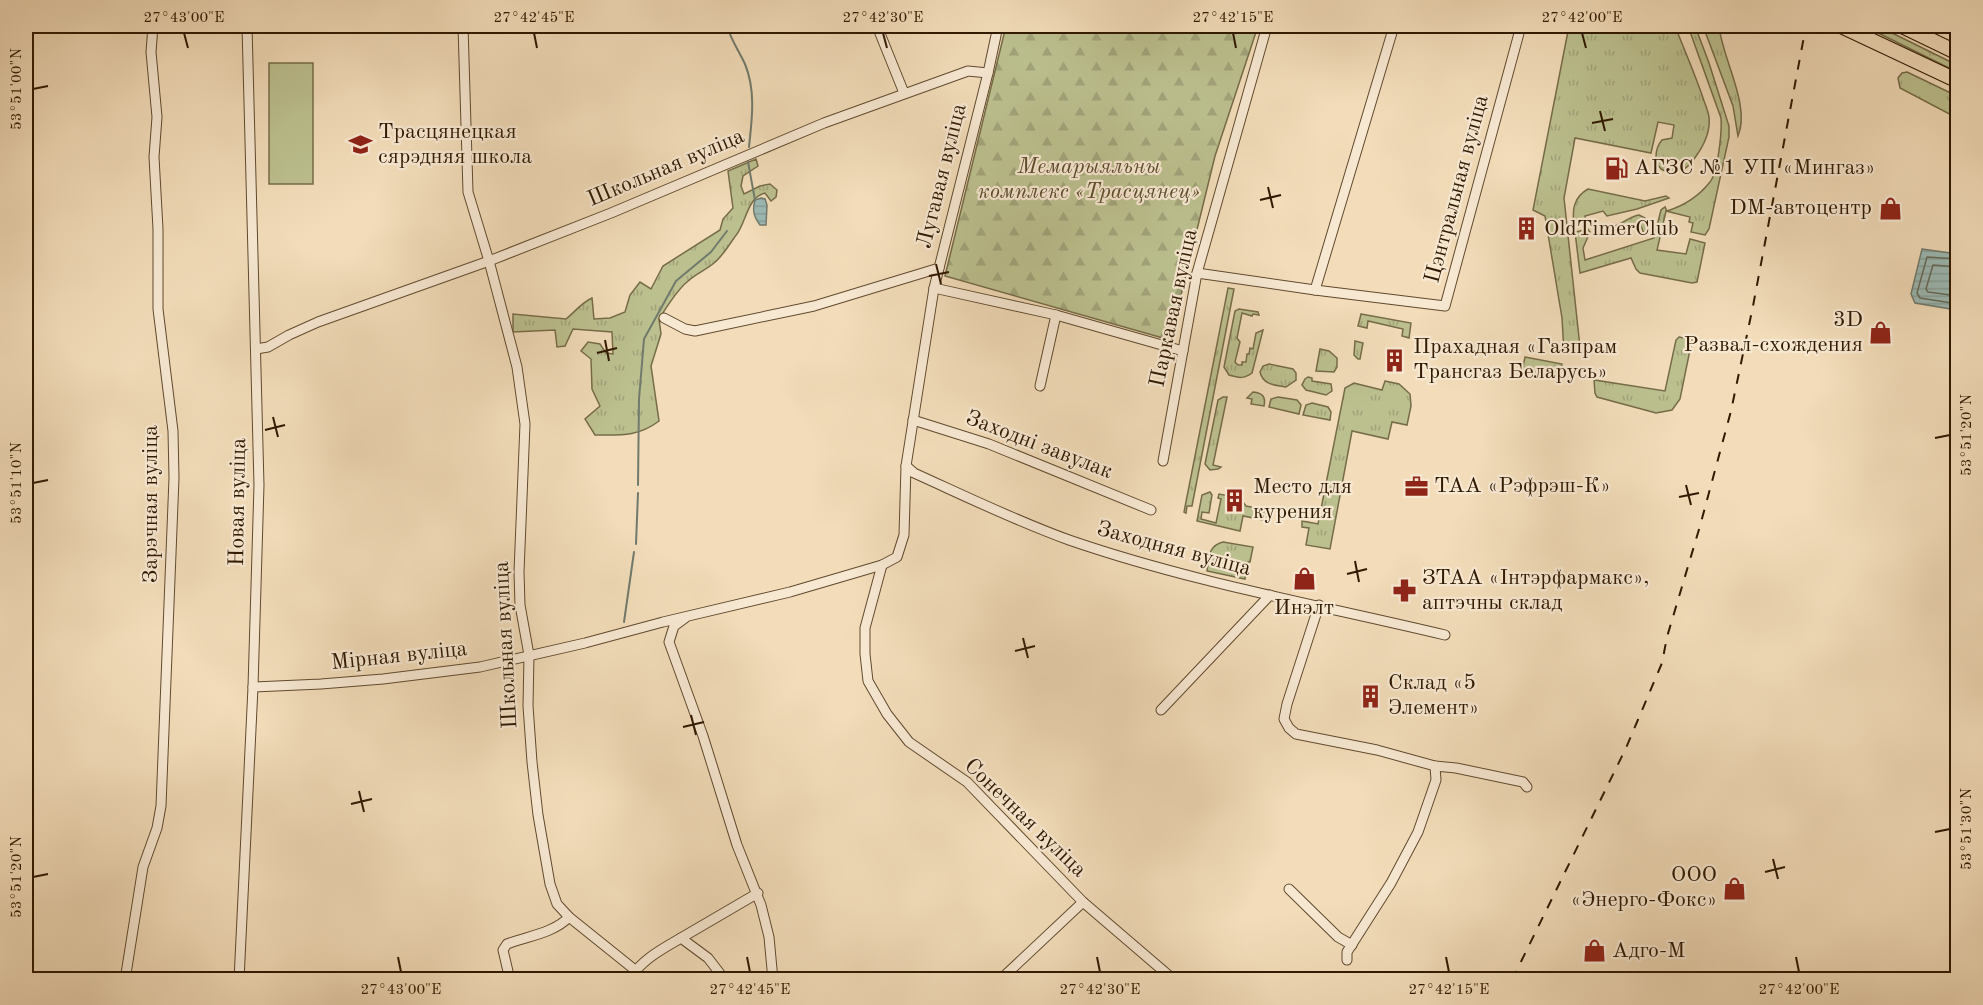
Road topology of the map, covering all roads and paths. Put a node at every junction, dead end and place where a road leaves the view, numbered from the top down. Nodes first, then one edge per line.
1 (153, 26) edge
2 (247, 26) edge
3 (463, 26) edge
4 (877, 26) edge
5 (998, 26) edge
6 (1267, 26) edge
7 (1394, 26) edge
8 (1521, 26) edge
9 (1841, 26) edge
10 (1902, 26) edge
11 (1958, 53) edge
12 (988, 73) junction
13 (1958, 81) edge
14 (904, 93) junction
15 (825, 123) joint
16 (489, 261) junction
17 (939, 268) junction
18 (1197, 273) junction
19 (934, 288) junction
20 (1315, 291) junction
21 (1056, 315) junction
22 (664, 318) dead end
23 (256, 349) junction
24 (1183, 351) junction
25 (1040, 386) dead end
26 (913, 420) junction
27 (1162, 461) dead end
28 (906, 466) junction
29 (1151, 510) dead end
30 (882, 566) junction
31 (1270, 595) junction
32 (1319, 605) junction
33 (687, 616) junction
34 (663, 622) junction
35 (1445, 634) dead end
36 (669, 642) junction
37 (529, 655) junction
38 (253, 687) junction
39 (1161, 710) dead end
40 (1435, 766) junction
41 (1527, 787) dead end
42 (1289, 889) dead end
43 (758, 893) junction
44 (1083, 902) junction
45 (569, 916) junction
46 (681, 938) junction
47 (1352, 945) junction
48 (1347, 960) dead end
49 (635, 970) junction
50 (125, 980) edge
51 (239, 980) edge
52 (510, 980) edge
53 (629, 980) edge
54 (725, 980) edge
55 (773, 980) edge
56 (1000, 980) edge
57 (1174, 980) edge

1 - 50 street, Зарэчная вуліца
2 - 23 street, Новая вуліца
3 - 16 street, Школьная вуліца
4 - 14 street
5 - 12 street, Лугавая вуліца
6 - 18 street, Паркавая вуліца
7 - 20 street
8 - 20 street, Цэнтральная вуліца
9 - 13 highway
10 - 11 highway
12 - 14 street, Лугавая вуліца
12 - 17 street, Лугавая вуліца
14 - 15 street, Лугавая вуліца
15 - 16 street, Школьная вуліца
16 - 23 street
16 - 37 street, Школьная вуліца
17 - 19 street, Лугавая вуліца
17 - 22 street
18 - 20 street, Цэнтральная вуліца
18 - 24 street, Паркавая вуліца
19 - 21 street
19 - 26 street, Лугавая вуліца
21 - 24 street
21 - 25 street
23 - 38 street, Новая вуліца
24 - 27 street, Паркавая вуліца
26 - 28 street, Лугавая вуліца
26 - 29 street, Заходні завулак
28 - 30 street
28 - 31 street, Заходняя вуліца
30 - 33 street, Мірная вуліца
30 - 44 street, Сонечная вуліца
31 - 32 street, Заходняя вуліца
31 - 39 street
32 - 35 street, Заходняя вуліца
32 - 40 street
33 - 34 street, Мірная вуліца
33 - 36 street
34 - 36 street
34 - 37 street, Мірная вуліца
36 - 43 street
37 - 38 street, Мірная вуліца
37 - 45 street, Школьная вуліца
38 - 51 street, Новая вуліца
40 - 41 street
40 - 47 street
42 - 47 street
43 - 46 street
43 - 55 street
44 - 56 street
44 - 57 street, Сонечная вуліца
45 - 49 street, Школьная вуліца
45 - 52 street
46 - 49 street
46 - 54 street
47 - 48 street
49 - 53 street

